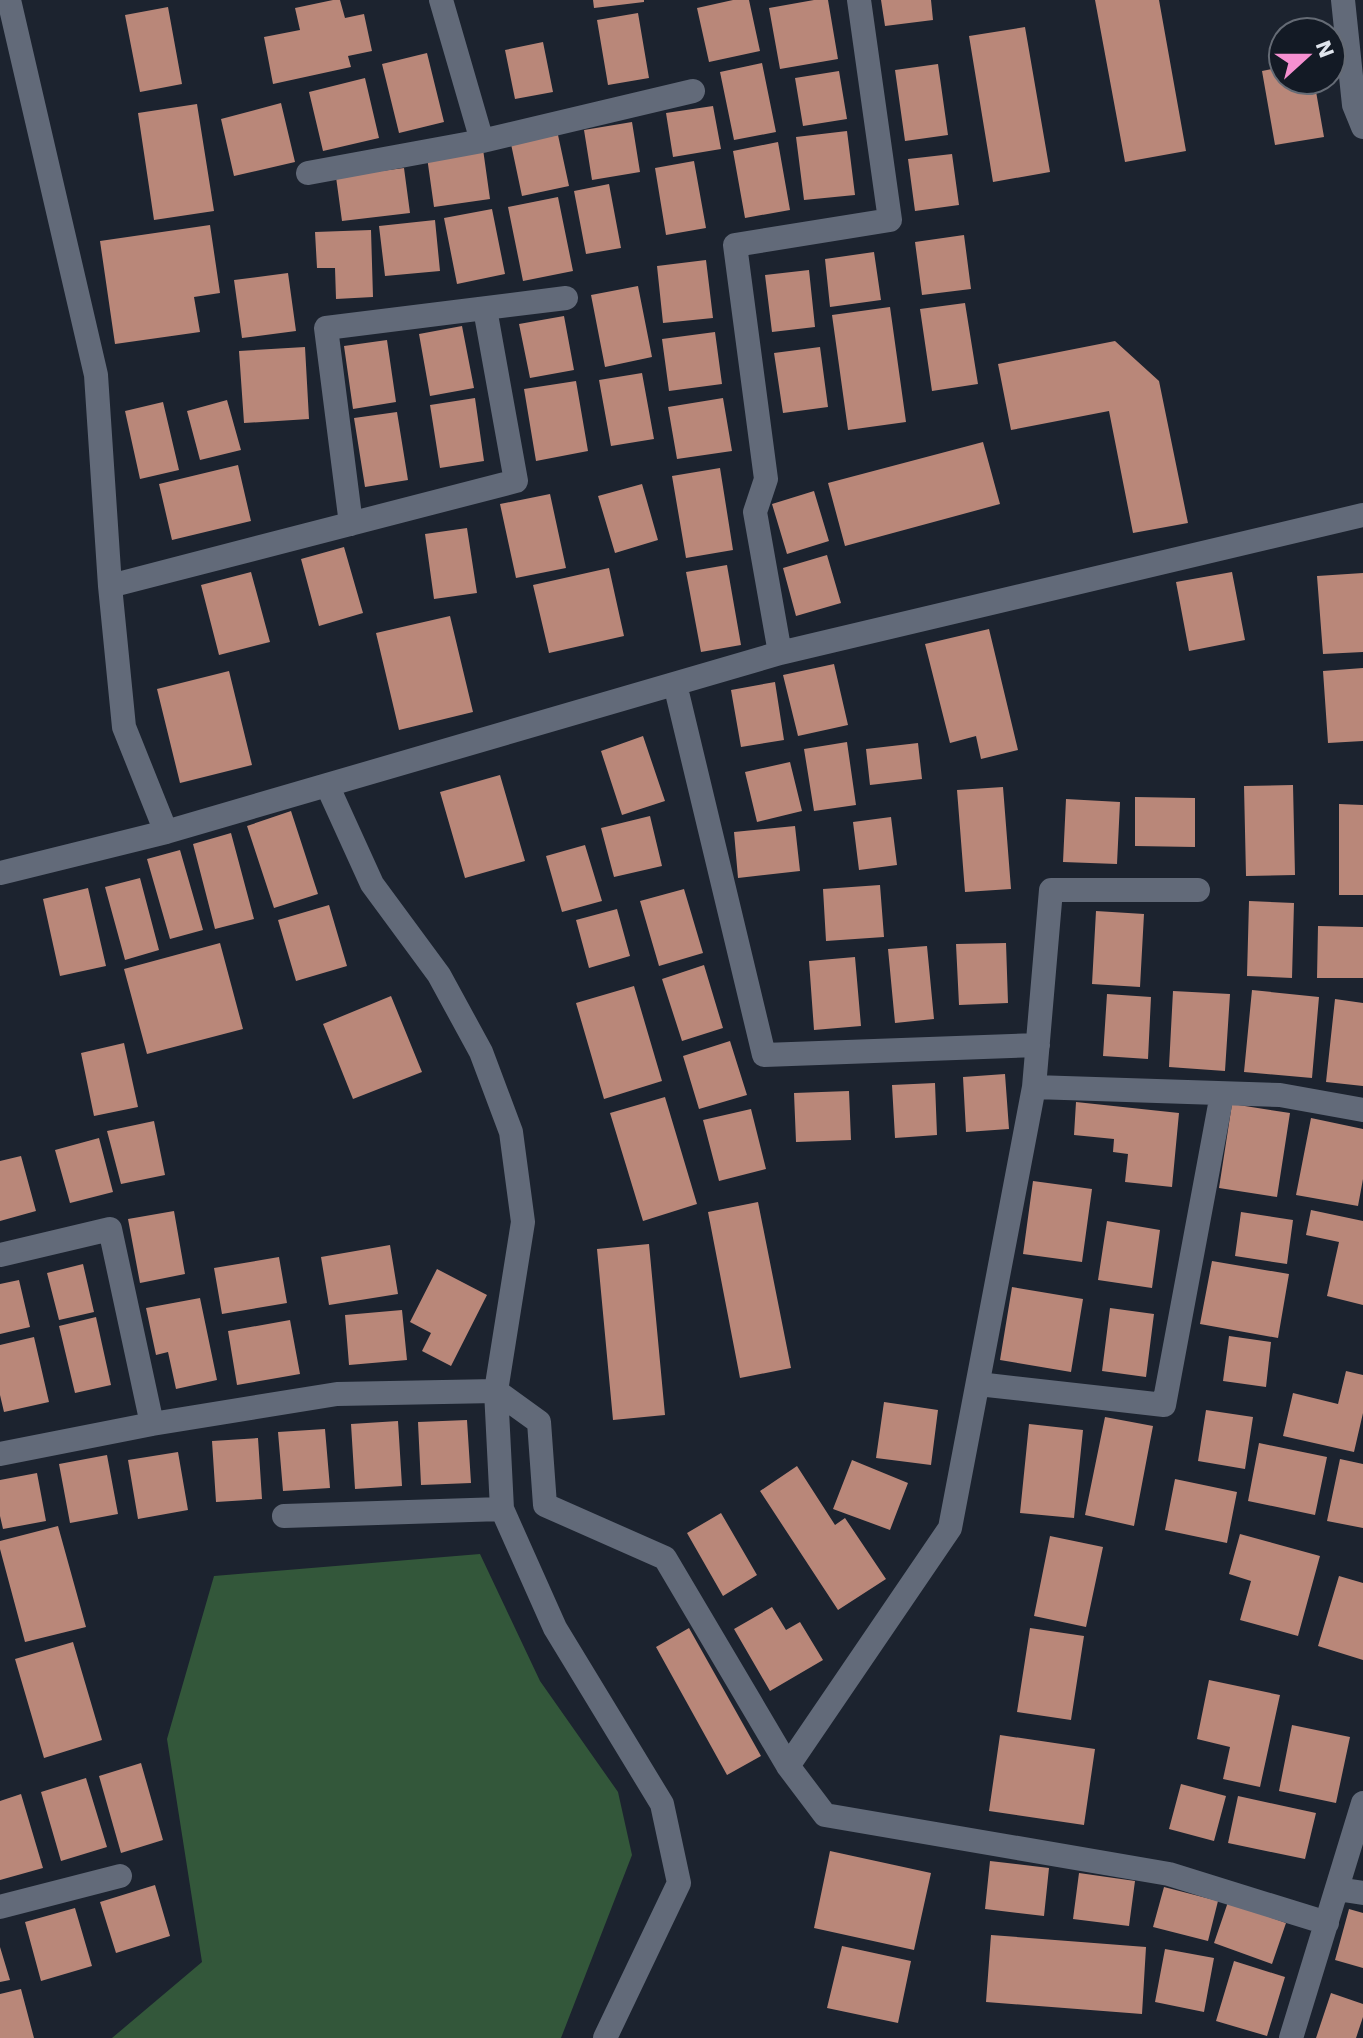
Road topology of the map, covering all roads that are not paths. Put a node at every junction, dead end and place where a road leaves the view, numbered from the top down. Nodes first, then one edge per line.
1 (9, 0) edge
2 (441, 0) edge
3 (859, 0) edge
4 (1343, 0) edge
5 (693, 91) dead end
6 (1363, 127) edge
7 (482, 141) junction
8 (308, 173) dead end
9 (566, 298) dead end
10 (485, 309) junction
11 (1363, 515) edge
12 (351, 524) junction
13 (110, 586) junction
14 (780, 653) junction
15 (675, 684) junction
16 (327, 785) junction
17 (166, 832) junction
18 (0, 873) edge
19 (1198, 890) dead end
20 (1038, 1045) junction
21 (1034, 1087) junction
22 (1222, 1094) junction
23 (1363, 1110) edge
24 (0, 1255) edge
25 (978, 1384) junction
26 (496, 1391) junction
27 (152, 1424) junction
28 (0, 1454) edge
29 (502, 1509) junction
30 (284, 1516) dead end
31 (788, 1766) junction
32 (1363, 1803) edge
33 (120, 1876) dead end
34 (1337, 1889) junction
35 (1363, 1893) edge
36 (0, 1907) edge
37 (1327, 1923) junction
38 (605, 2038) edge
39 (1291, 2038) edge

1 - 13 street
2 - 7 street
3 - 14 street
4 - 6 street
5 - 7 street
7 - 8 street
9 - 10 street
10 - 12 street
10 - 12 street
11 - 14 street
12 - 13 street
13 - 17 street
14 - 15 street
15 - 16 street
15 - 20 street
16 - 17 street
16 - 26 street
17 - 18 street
19 - 20 street
20 - 21 street
21 - 22 street
21 - 25 street
22 - 23 street
22 - 25 street
24 - 27 street
25 - 31 street
26 - 27 street
26 - 29 street
26 - 31 street
27 - 28 street
29 - 30 street
29 - 38 street
31 - 37 street
32 - 34 street
33 - 36 street
34 - 35 street
34 - 37 street
37 - 39 street

